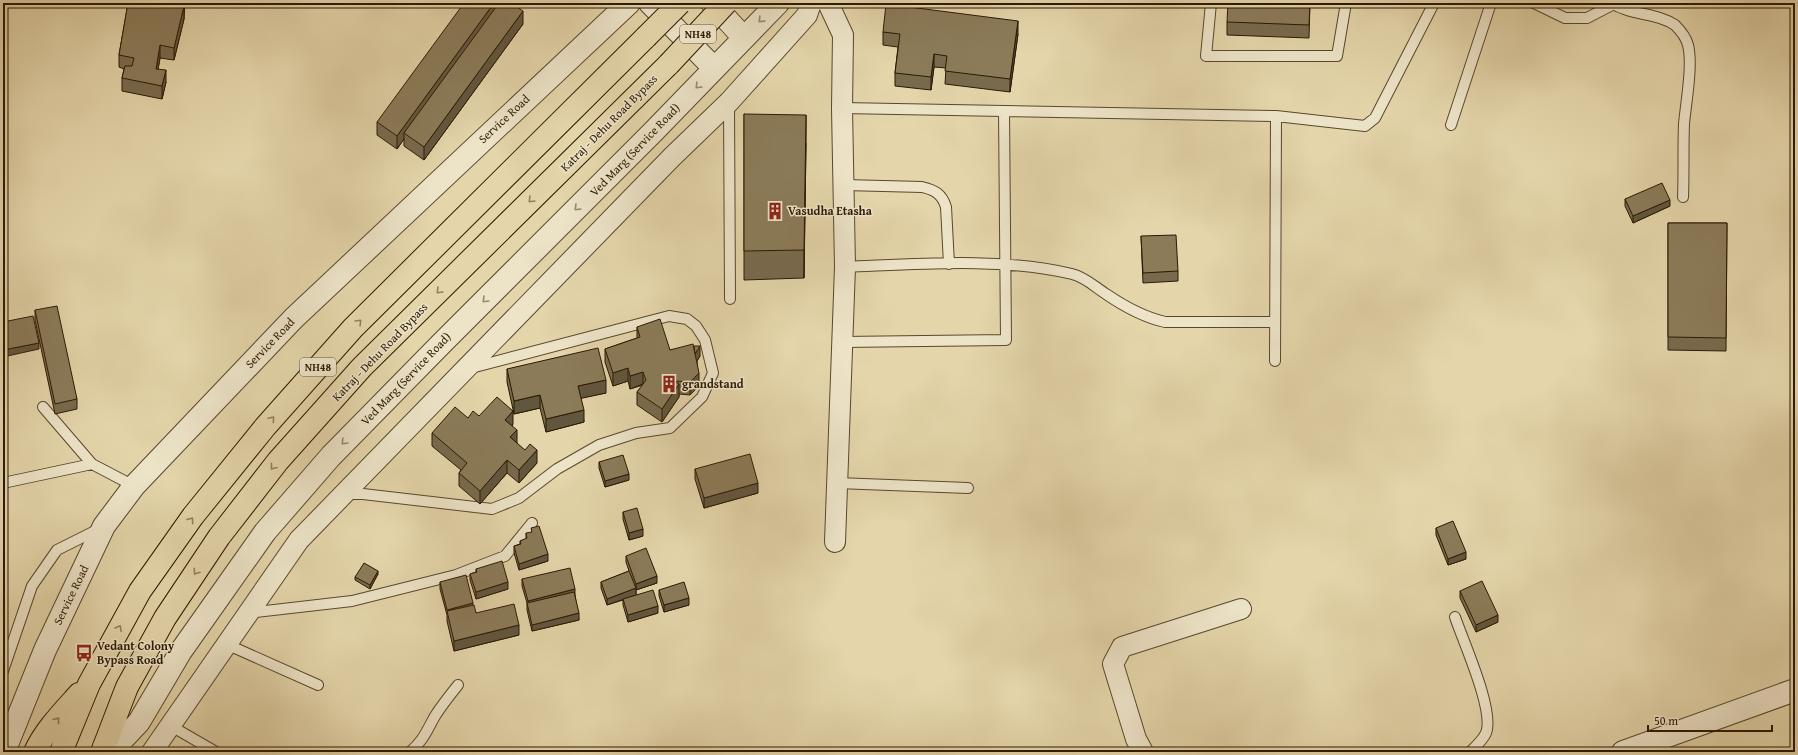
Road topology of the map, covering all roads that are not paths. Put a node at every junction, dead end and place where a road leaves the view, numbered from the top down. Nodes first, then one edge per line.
1 (629, 3) edge
2 (650, 3) edge
3 (680, 3) edge
4 (712, 3) edge
5 (726, 3) edge
6 (778, 3) edge
7 (811, 3) edge
8 (828, 3) edge
9 (1211, 3) edge
10 (1346, 3) edge
11 (1434, 3) edge
12 (1491, 3) edge
13 (1534, 3) edge
14 (1613, 4) edge
15 (744, 38) junction
16 (714, 68) junction
17 (729, 102) junction
18 (842, 108) junction
19 (1004, 111) junction
20 (1276, 116) junction
21 (1451, 125) dead end
22 (844, 185) junction
23 (1683, 197) dead end
24 (949, 264) junction
25 (1006, 265) junction
26 (845, 267) junction
27 (730, 299) dead end
28 (1275, 322) junction
29 (842, 342) junction
30 (1275, 362) dead end
31 (467, 369) junction
32 (43, 408) dead end
33 (92, 464) junction
34 (3, 483) edge
35 (837, 484) junction
36 (134, 486) junction
37 (968, 488) dead end
38 (344, 494) junction
39 (532, 523) dead end
40 (104, 526) junction
41 (835, 542) dead end
42 (1241, 609) dead end
43 (248, 613) junction
44 (1455, 617) dead end
45 (226, 644) junction
46 (3, 671) edge
47 (89, 684) junction
48 (318, 685) dead end
49 (458, 685) dead end
50 (1795, 690) edge
51 (170, 726) junction
52 (103, 750) edge
53 (4, 752) edge
54 (35, 752) edge
55 (61, 752) edge
56 (152, 752) edge
57 (216, 752) edge
58 (410, 752) edge
59 (1143, 752) edge
60 (1470, 752) edge
61 (1623, 752) edge

1 - 36 street, Service Road
2 - 16 street
47 -> 3 highway, NH48, bridge
4 - 15 street
5 -> 52 highway, Katraj - Dehu Road Bypass / NH48, bridge
6 -> 15 street, Ved Marg (Service Road)
7 - 17 street
8 - 18 street
9 - 10 lane
11 - 20 lane
12 - 21 lane
13 - 14 lane
14 - 23 lane
15 - 16 street, Ved Marg (Service Road)
16 -> 52 street, Ved Marg (Service Road)
17 - 27 lane
17 - 31 street
18 - 19 lane
18 - 22 street
19 - 20 lane
19 - 25 lane
20 - 28 lane
22 - 24 lane
22 - 26 street
24 - 25 lane
24 - 26 lane
25 - 28 lane
25 - 29 lane
26 - 29 street
28 - 30 lane
29 - 35 street
31 - 38 street
31 - 38 lane
32 - 33 lane
33 - 34 lane
33 - 36 lane
35 - 37 lane
35 - 41 street
36 - 40 street, Service Road
38 - 43 street
39 - 43 lane
40 - 46 lane
40 - 53 street, Service Road
42 - 59 street
43 - 45 street
44 - 60 lane
45 - 48 lane
45 - 51 street
54 -> 47 highway
47 - 55 highway, NH48
49 - 58 lane
50 - 61 street
51 - 56 street
51 - 57 lane

